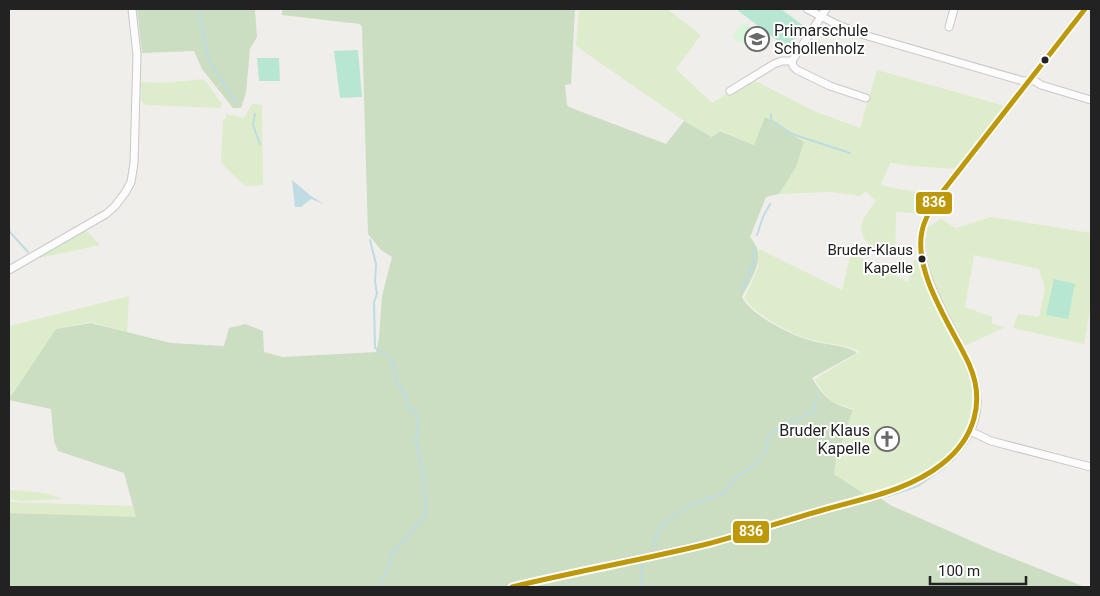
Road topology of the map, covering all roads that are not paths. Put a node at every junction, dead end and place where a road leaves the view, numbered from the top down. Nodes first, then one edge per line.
1 (132, 9) edge
2 (807, 9) edge
3 (826, 9) edge
4 (954, 9) edge
5 (1086, 9) edge
6 (821, 16) junction
7 (949, 27) dead end
8 (792, 61) junction
9 (1029, 81) junction
10 (730, 91) dead end
11 (866, 98) dead end
12 (1091, 100) edge
13 (9, 270) edge
14 (970, 431) junction
15 (1091, 467) edge
16 (512, 587) edge

1 - 13 street
2 - 6 street
3 - 6 street
4 - 7 street
5 - 9 street
6 - 8 street
6 - 9 street
8 - 10 street
8 - 11 street
9 - 12 street
9 - 14 street
14 - 15 street
14 - 16 street

